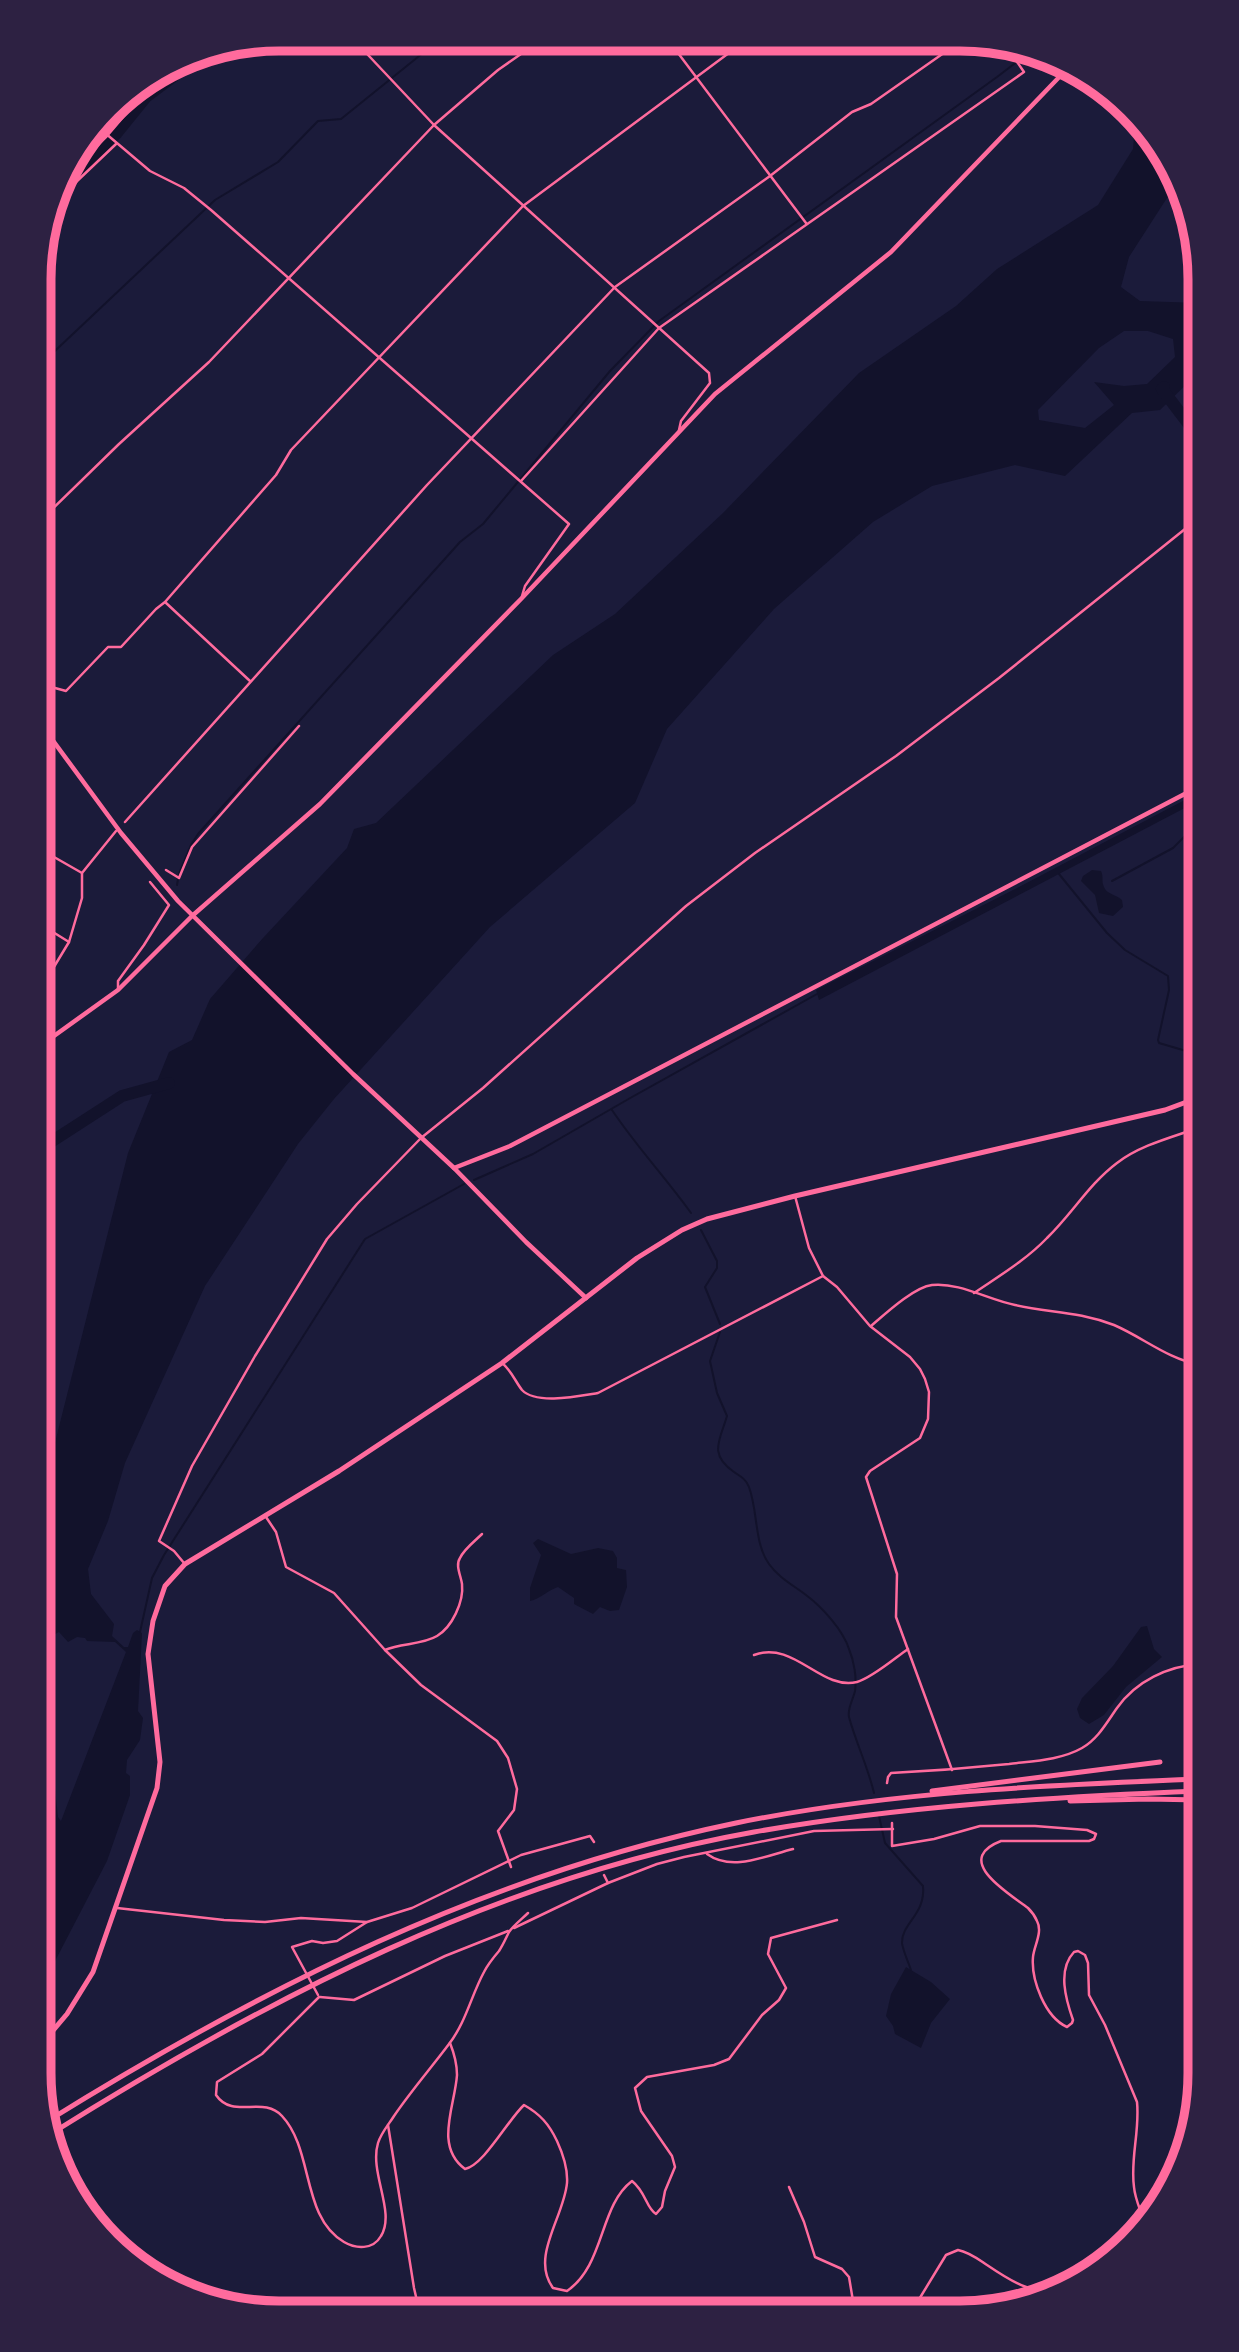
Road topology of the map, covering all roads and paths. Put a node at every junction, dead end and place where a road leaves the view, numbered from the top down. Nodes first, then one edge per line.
1 (364, 51) edge
2 (525, 51) edge
3 (677, 51) edge
4 (731, 51) edge
5 (947, 51) edge
6 (1014, 57) edge
7 (1062, 74) edge
8 (695, 77) junction
9 (136, 101) edge
10 (434, 125) junction
11 (104, 133) edge
12 (107, 136) junction
13 (114, 143) junction
14 (86, 157) edge
15 (770, 176) junction
16 (70, 187) edge
17 (523, 206) junction
18 (806, 224) junction
19 (291, 278) junction
20 (615, 287) junction
21 (659, 328) junction
22 (380, 357) junction
23 (679, 430) junction
24 (470, 438) junction
25 (521, 481) junction
26 (51, 510) edge
27 (1188, 527) edge
28 (521, 599) junction
29 (166, 602) junction
30 (250, 681) junction
31 (51, 687) edge
32 (299, 726) dead end
33 (51, 738) edge
34 (1188, 792) edge
35 (125, 822) dead end
36 (116, 831) dead end
37 (51, 855) edge
38 (166, 870) dead end
39 (82, 873) junction
40 (149, 882) dead end
41 (192, 916) junction
42 (51, 931) edge
43 (69, 942) junction
44 (51, 972) edge
45 (118, 990) junction
46 (51, 1037) edge
47 (1188, 1101) edge
48 (1188, 1132) edge
49 (421, 1138) junction
50 (454, 1168) junction
51 (795, 1196) junction
52 (823, 1276) junction
53 (974, 1293) junction
54 (586, 1298) junction
55 (870, 1326) junction
56 (1188, 1362) edge
57 (502, 1363) junction
58 (265, 1515) junction
59 (482, 1534) dead end
60 (185, 1564) junction
61 (908, 1649) junction
62 (385, 1650) junction
63 (754, 1655) dead end
64 (1188, 1666) edge
65 (1160, 1762) dead end
66 (952, 1770) junction
67 (1188, 1780) edge
68 (887, 1783) dead end
69 (1188, 1792) edge
70 (1188, 1800) edge
71 (859, 1802) junction
72 (989, 1802) junction
73 (892, 1824) dead end
74 (892, 1829) junction
75 (594, 1842) dead end
76 (793, 1849) dead end
77 (707, 1854) junction
78 (509, 1861) junction
79 (511, 1867) dead end
80 (604, 1875) dead end
81 (608, 1883) junction
82 (117, 1908) junction
83 (528, 1913) dead end
84 (837, 1920) dead end
85 (367, 1922) junction
86 (510, 1930) junction
87 (318, 1997) junction
88 (51, 2032) edge
89 (450, 2043) junction
90 (55, 2117) edge
91 (388, 2125) junction
92 (58, 2129) edge
93 (789, 2187) dead end
94 (1141, 2212) edge
95 (1035, 2289) edge
96 (417, 2301) edge
97 (854, 2301) edge
98 (918, 2301) edge

1 - 10 street
2 - 10 street
3 - 8 street
4 - 8 street
5 - 15 street
6 - 18 street
7 - 23 main road
8 - 15 street
8 - 17 street
9 - 12 street
10 - 17 street
10 - 19 street
11 - 12 street
12 - 13 street
12 - 14 street
13 - 16 street
13 - 19 street
15 - 18 street
15 - 20 street
17 - 20 street
17 - 22 street
18 - 21 street
19 - 22 street
19 - 26 street
20 - 21 street
20 - 24 street
21 - 23 street
21 - 25 street
22 - 24 street
22 - 29 street
23 - 28 main road
24 - 25 street
24 - 30 street
25 - 28 street
27 - 49 street
28 - 41 main road
29 - 30 street
29 - 31 street
30 - 35 street
32 - 38 street
33 - 41 main road
34 - 50 main road
36 - 39 street
37 - 39 street
39 - 43 street
40 - 45 street
41 - 45 main road
41 - 49 main road
42 - 43 street
43 - 44 street
45 - 46 main road
47 - 51 highway
48 - 53 street
49 - 50 main road
49 - 60 street
50 - 54 main road
51 - 52 street
51 - 54 highway
52 - 55 street
52 - 57 street
53 - 55 street
53 - 56 street
54 - 57 highway
55 - 61 street
57 - 58 highway
58 - 60 highway
58 - 62 street
59 - 62 street
60 - 82 highway
61 - 63 street
61 - 66 street
62 - 78 street
64 - 66 street
65 - 71 highway
66 - 68 street
67 - 71 highway
69 - 72 highway
70 - 72 highway
71 - 90 highway
72 - 92 highway
73 - 74 street
74 - 77 street
74 - 94 street
75 - 78 street
76 - 77 street
77 - 81 street
78 - 79 street
78 - 85 street
80 - 81 street
81 - 86 street
82 - 85 street
82 - 88 highway
83 - 86 street
84 - 89 street
85 - 87 street
86 - 87 street
86 - 89 street
87 - 91 street
89 - 91 street
91 - 96 street
93 - 97 street
95 - 98 street

